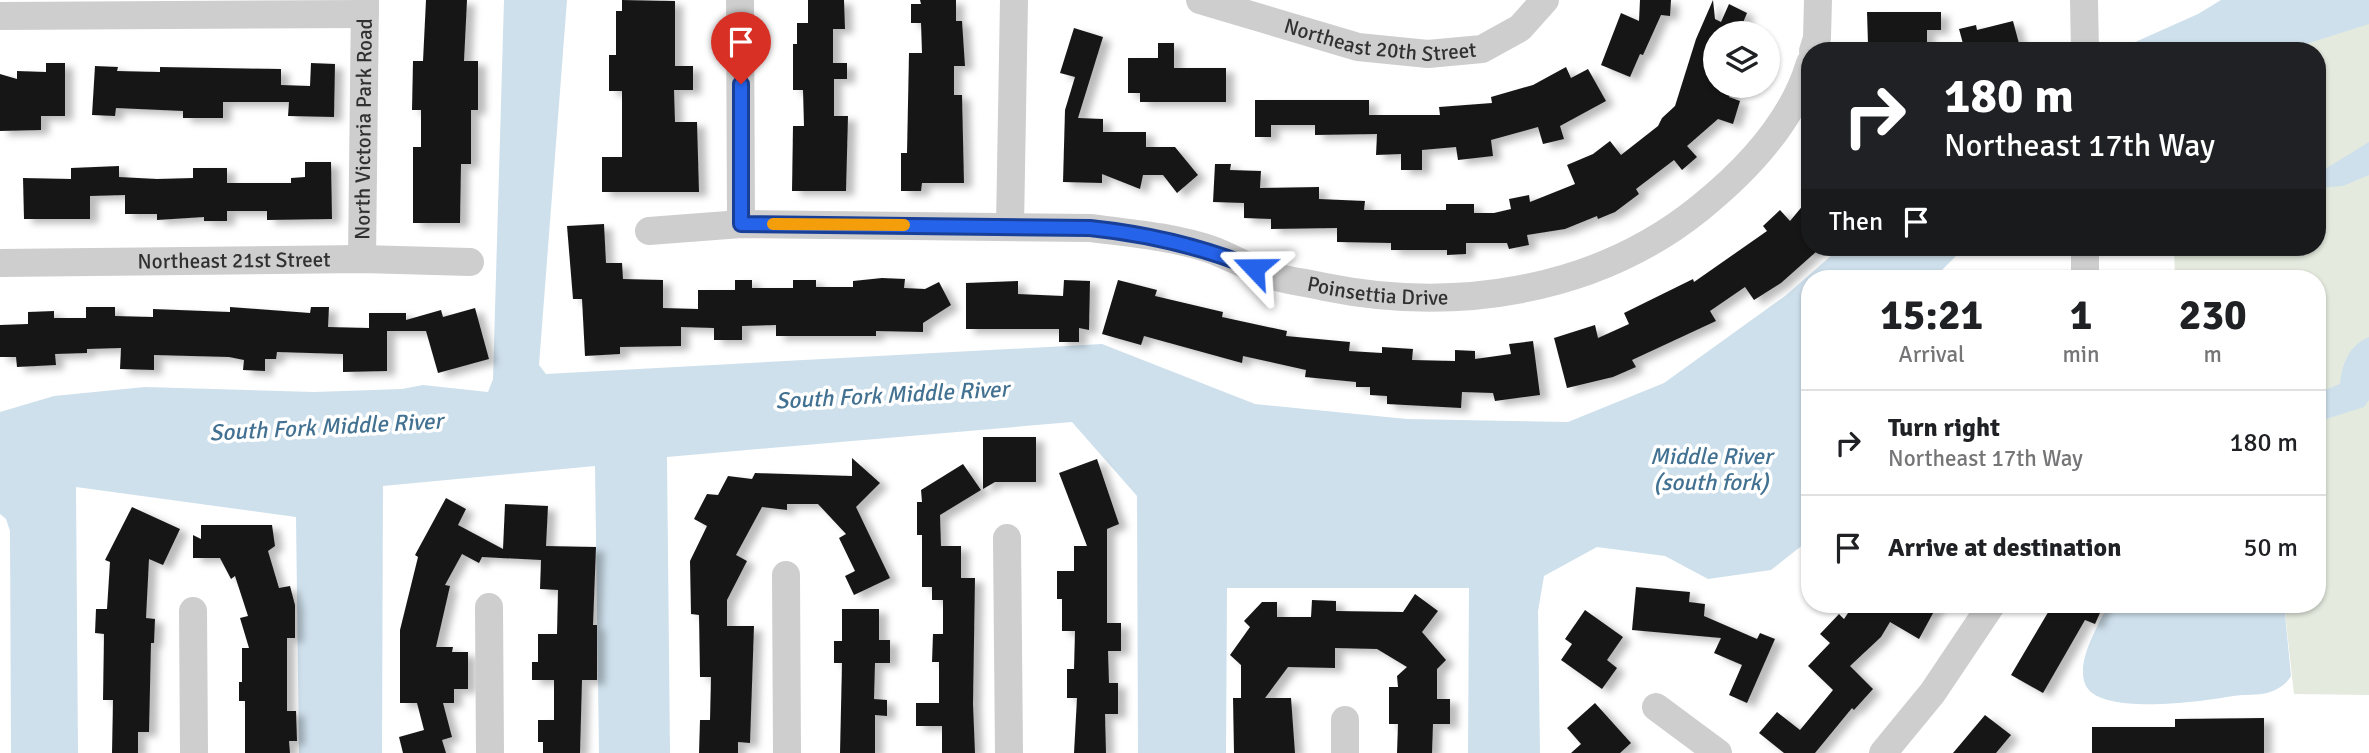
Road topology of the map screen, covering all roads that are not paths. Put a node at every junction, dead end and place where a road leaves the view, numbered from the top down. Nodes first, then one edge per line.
1 (740, 0) edge
2 (1014, 0) edge
3 (1199, 0) edge
4 (1545, 0) edge
5 (1818, 0) edge
6 (2084, 0) edge
7 (365, 7) edge
8 (0, 16) edge
9 (1814, 42) edge
10 (2085, 42) edge
11 (1801, 88) edge
12 (741, 224) junction
13 (1010, 226) junction
14 (649, 232) dead end
15 (362, 259) junction
16 (470, 262) dead end
17 (0, 263) edge
18 (1007, 538) dead end
19 (786, 575) dead end
20 (489, 607) dead end
21 (193, 611) dead end
22 (1986, 613) edge
23 (1656, 708) dead end
24 (1345, 720) dead end
25 (194, 753) edge
26 (490, 753) edge
27 (787, 753) edge
28 (1009, 753) edge
29 (1345, 753) edge
30 (1718, 753) edge
31 (1883, 753) edge

1 - 12 street
2 - 13 street
3 - 4 street, Northeast 20th Street
5 - 9 street
6 - 10 street
7 - 8 street
7 - 15 street, North Victoria Park Road
11 - 13 street, Poinsettia Drive
12 - 13 street, Poinsettia Drive
12 - 14 street, Poinsettia Drive
15 - 16 street, Northeast 21st Street
15 - 17 street, Northeast 21st Street
18 - 28 street
19 - 27 street
20 - 26 street
21 - 25 street
22 - 31 street
23 - 30 street
24 - 29 street

